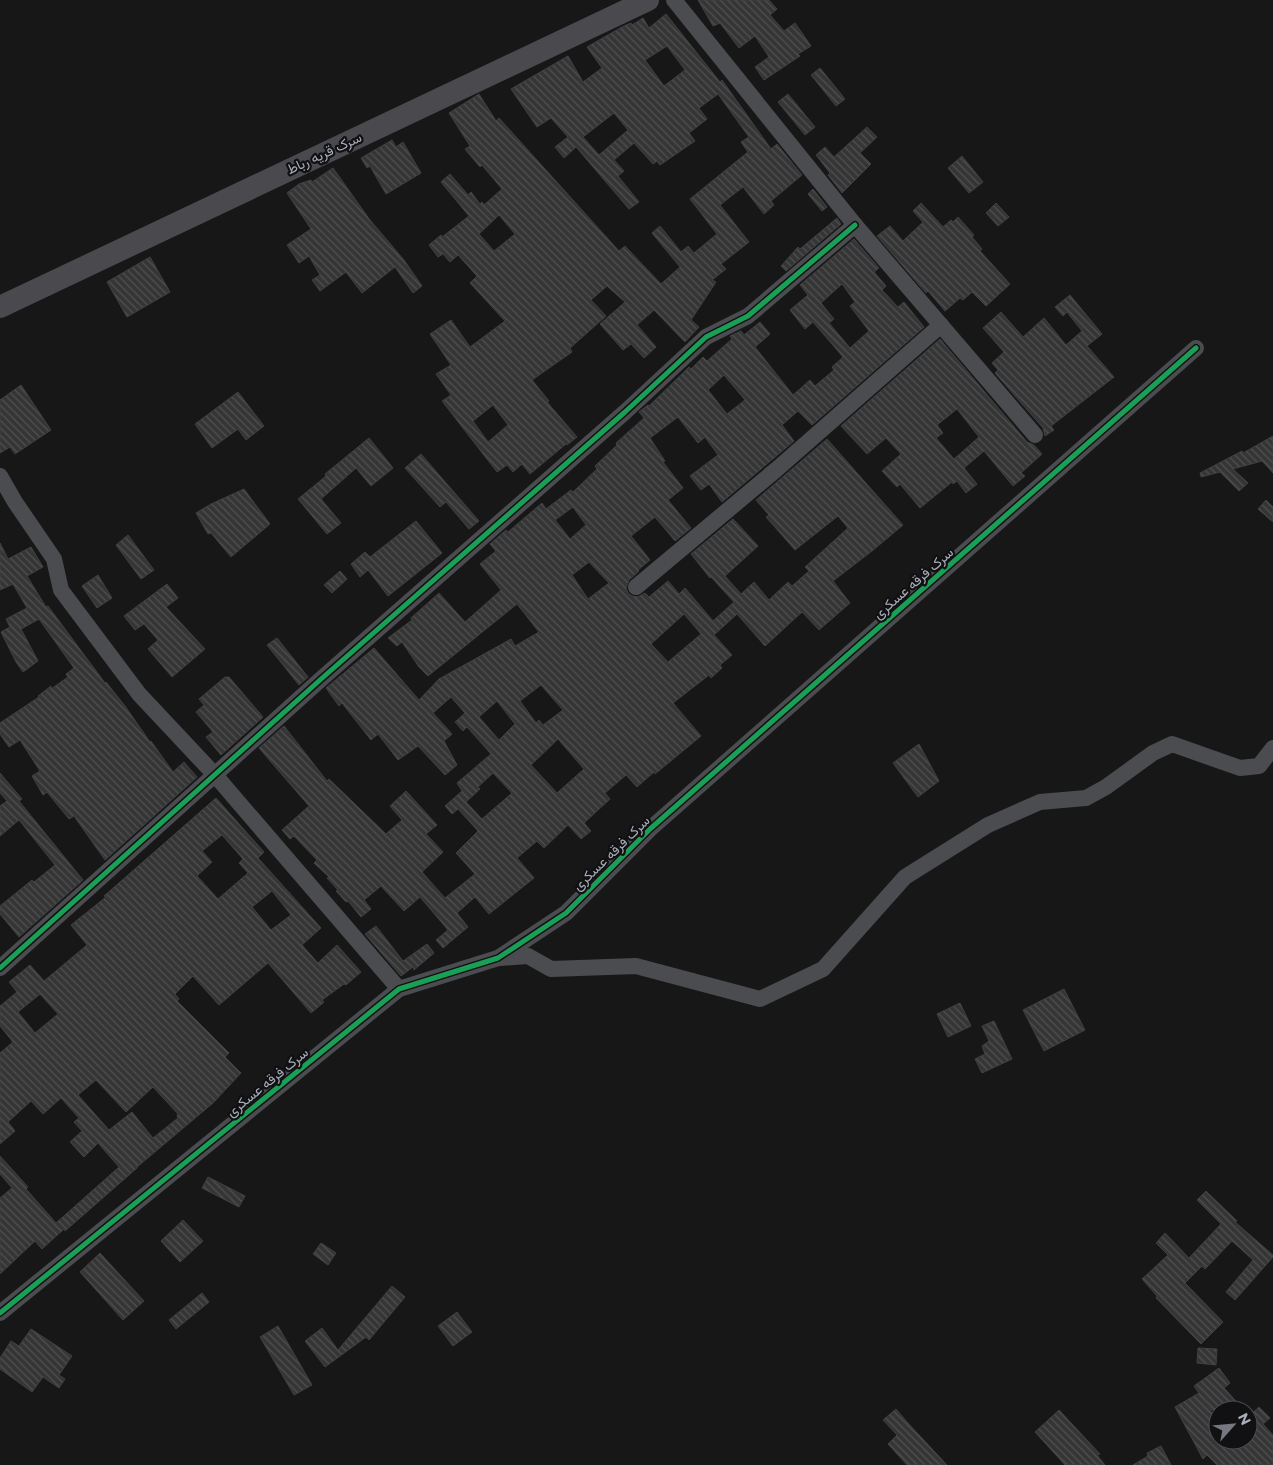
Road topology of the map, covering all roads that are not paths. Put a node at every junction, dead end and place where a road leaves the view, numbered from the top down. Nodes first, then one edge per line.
1 (648, 0) edge
2 (674, 0) edge
3 (855, 225) junction
4 (0, 307) edge
5 (941, 325) junction
6 (1196, 348) dead end
7 (1035, 435) dead end
8 (0, 476) edge
9 (636, 587) dead end
10 (1273, 748) edge
11 (215, 774) junction
12 (498, 958) junction
13 (0, 968) edge
14 (398, 989) junction
15 (0, 1313) edge

1 - 4 street, سرک قریه رباط
2 - 3 street
3 - 5 street
3 - 11 street
5 - 7 street
5 - 9 street
6 - 12 street, سرک فرقه عسکری
8 - 11 street
10 - 12 street
11 - 13 street
11 - 14 street
12 - 14 street, سرک فرقه عسکری
14 - 15 street, سرک فرقه عسکری

